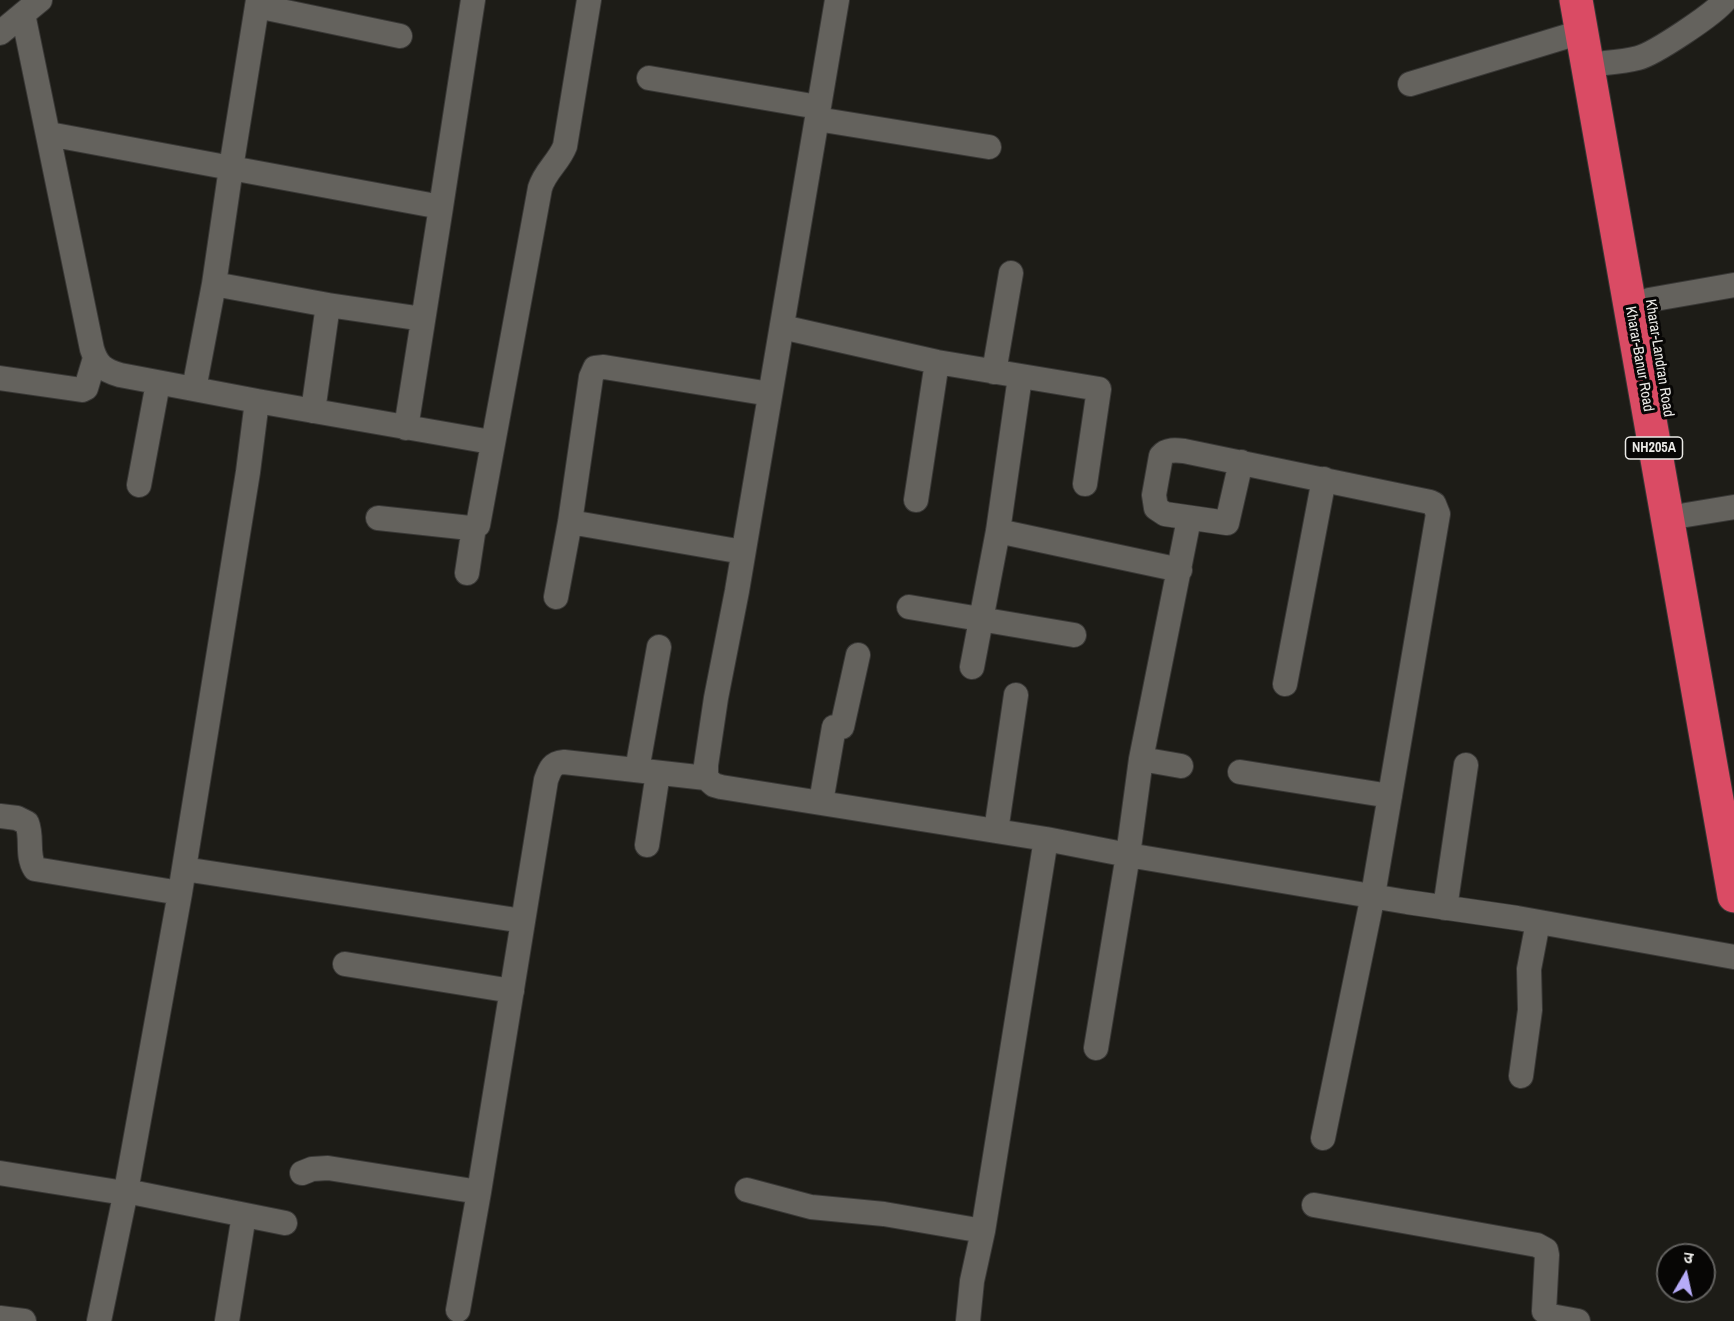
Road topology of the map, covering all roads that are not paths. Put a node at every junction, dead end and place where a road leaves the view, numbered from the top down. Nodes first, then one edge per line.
1 (473, 0) edge
2 (590, 0) edge
3 (837, 0) edge
4 (1576, 0) edge
5 (1594, 0) edge
6 (258, 3) edge
7 (1719, 3) edge
8 (32, 7) edge
9 (1581, 32) junction
10 (0, 33) edge
11 (400, 36) dead end
12 (1605, 63) junction
13 (649, 78) dead end
14 (1410, 84) dead end
15 (818, 113) junction
16 (49, 134) junction
17 (989, 147) dead end
18 (231, 168) junction
19 (441, 207) junction
20 (1011, 273) dead end
21 (214, 284) junction
22 (1734, 285) edge
23 (1649, 300) junction
24 (328, 305) junction
25 (423, 319) junction
26 (782, 327) junction
27 (95, 358) junction
28 (937, 362) junction
29 (994, 372) junction
30 (1020, 377) junction
31 (0, 378) edge
32 (158, 384) junction
33 (194, 388) junction
34 (770, 394) junction
35 (257, 401) junction
36 (313, 411) junction
37 (406, 428) junction
38 (491, 442) junction
39 (1240, 462) junction
40 (1324, 479) junction
41 (1085, 484) dead end
42 (139, 485) dead end
43 (916, 500) dead end
44 (1734, 507) edge
45 (1686, 515) junction
46 (378, 518) dead end
47 (1189, 519) junction
48 (570, 522) junction
49 (474, 527) junction
50 (998, 531) junction
51 (743, 552) junction
52 (1180, 570) junction
53 (467, 573) dead end
54 (556, 597) dead end
55 (909, 607) dead end
56 (981, 619) junction
57 (1074, 635) dead end
58 (659, 647) dead end
59 (858, 655) dead end
60 (972, 667) dead end
61 (1286, 684) dead end
62 (1016, 695) dead end
63 (1141, 759) junction
64 (1466, 765) dead end
65 (1181, 766) dead end
66 (648, 772) junction
67 (1240, 772) dead end
68 (706, 778) junction
69 (1734, 787) edge
70 (1390, 796) junction
71 (821, 802) junction
72 (0, 816) edge
73 (996, 831) junction
74 (1046, 838) junction
75 (647, 845) dead end
76 (1128, 855) junction
77 (184, 868) junction
78 (180, 893) junction
79 (1373, 895) junction
80 (1734, 896) edge
81 (1444, 908) junction
82 (523, 921) junction
83 (1538, 922) junction
84 (1734, 957) edge
85 (345, 964) dead end
86 (512, 991) junction
87 (1096, 1048) dead end
88 (1521, 1076) dead end
89 (1323, 1138) dead end
90 (0, 1173) edge
91 (302, 1173) dead end
92 (747, 1190) dead end
93 (126, 1191) junction
94 (479, 1192) junction
95 (1314, 1205) dead end
96 (244, 1215) junction
97 (285, 1223) dead end
98 (983, 1231) junction
99 (458, 1310) dead end
100 (0, 1318) edge
101 (24, 1321) edge
102 (99, 1321) edge
103 (227, 1321) edge
104 (968, 1321) edge
105 (1578, 1321) edge

1 - 19 street
2 - 38 street
3 - 15 street
4 - 9 highway, Kharar-Banur Road / NH205A
5 - 12 highway, Kharar-Landran Road / NH205A
6 - 11 street
6 - 18 street
7 - 12 street
8 - 10 street
8 - 16 street
9 - 14 street
9 - 80 highway, Kharar-Banur Road / NH205A
12 - 23 highway, Kharar-Landran Road / NH205A
13 - 15 street
15 - 17 street
15 - 26 street
16 - 18 street
16 - 27 street
18 - 19 street
18 - 21 street
19 - 25 street
20 - 29 street
21 - 24 street
21 - 33 street
22 - 23 street
23 - 45 highway, Kharar-Landran Road / NH205A
24 - 25 street
24 - 36 street
25 - 37 street
26 - 28 street
26 - 34 street
27 - 31 street
27 - 32 street
28 - 29 street
28 - 43 street
29 - 30 street
30 - 41 street
30 - 50 street
32 - 33 street
32 - 42 street
33 - 35 street
34 - 48 street
34 - 51 street
35 - 36 street
35 - 77 street
36 - 37 street
37 - 38 street
38 - 49 street
39 - 40 street
39 - 47 street
39 - 47 street
40 - 61 street
40 - 70 street
44 - 45 street
45 - 69 highway, Kharar-Landran Road / NH205A
46 - 49 street
47 - 52 street
48 - 51 street
48 - 54 street
49 - 53 street
50 - 52 street
50 - 56 street
51 - 68 street
52 - 63 street
55 - 56 street
56 - 57 street
56 - 60 street
58 - 66 street
59 - 71 street
62 - 73 street
63 - 65 street
63 - 76 street
64 - 81 street
66 - 68 street
66 - 75 street
66 - 82 street
67 - 70 street
68 - 71 street
70 - 79 street
71 - 73 street
72 - 78 street
73 - 74 street
74 - 76 street
74 - 98 street
76 - 79 street
76 - 87 street
77 - 78 street
77 - 82 street
78 - 93 street
79 - 81 street
79 - 89 street
81 - 83 street
82 - 86 street
83 - 84 street
83 - 88 street
85 - 86 street
86 - 94 street
90 - 93 street
91 - 94 street
92 - 98 street
93 - 96 street
93 - 102 street
94 - 99 street
95 - 105 street
96 - 97 street
96 - 103 street
98 - 104 street
100 - 101 street

